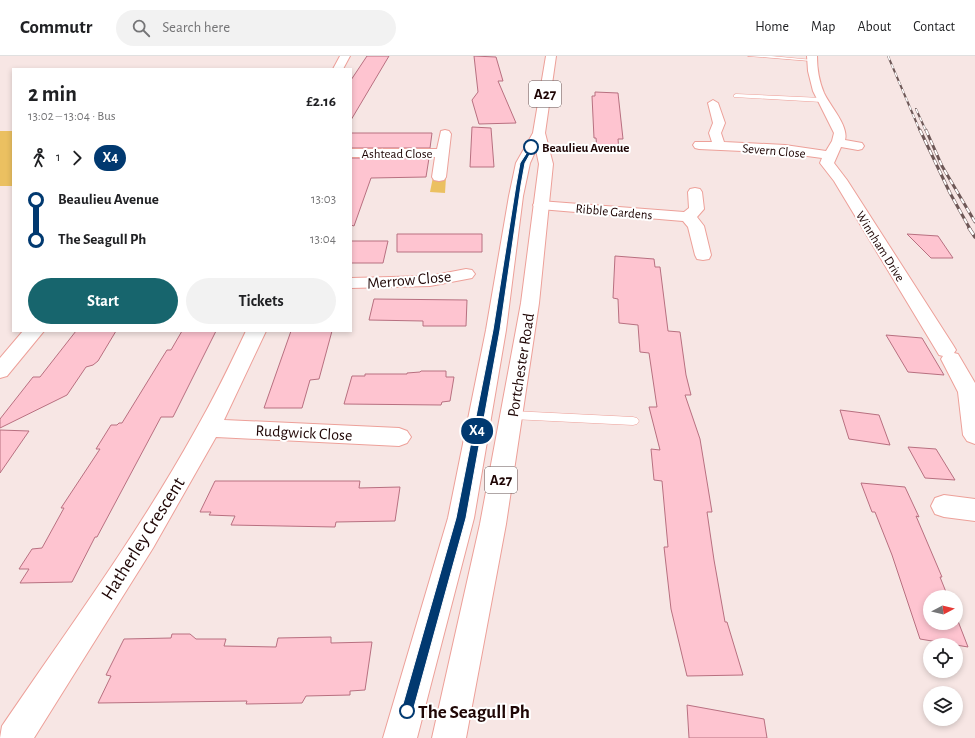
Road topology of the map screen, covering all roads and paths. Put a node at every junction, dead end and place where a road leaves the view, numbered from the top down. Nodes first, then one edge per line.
1 (345, 56) edge
2 (551, 56) edge
3 (750, 56) edge
4 (812, 58) edge
5 (339, 68) edge
6 (736, 96) dead end
7 (822, 100) junction
8 (713, 103) dead end
9 (539, 132) junction
10 (445, 134) dead end
11 (838, 142) junction
12 (699, 145) dead end
13 (719, 146) junction
14 (858, 146) dead end
15 (352, 153) edge
16 (442, 153) junction
17 (828, 155) junction
18 (439, 177) dead end
19 (695, 192) dead end
20 (540, 205) junction
21 (688, 217) junction
22 (703, 256) dead end
23 (466, 274) dead end
24 (352, 283) edge
25 (33, 332) edge
26 (256, 332) edge
27 (0, 371) edge
28 (512, 414) junction
29 (633, 421) dead end
30 (209, 428) junction
31 (975, 435) edge
32 (400, 436) dead end
33 (944, 506) dead end
34 (975, 510) edge
35 (14, 738) edge
36 (400, 738) edge
37 (449, 738) edge

1 - 5 street
2 - 9 street, Portchester Road / A27
3 - 4 lane
4 - 7 street
6 - 7 lane
7 - 11 street
8 - 13 street, Severn Close
9 - 20 street, Portchester Road / A27
9 - 36 street, Portchester Road / A27
10 - 16 street, Ashtead Close
11 - 14 street
11 - 17 street
12 - 13 street, Severn Close
13 - 17 street, Severn Close
15 - 16 street, Ashtead Close
16 - 18 street, Ashtead Close
17 - 31 street, Winnham Drive
19 - 21 street
20 - 21 street, Ribble Gardens
20 - 28 street, Portchester Road / A27
21 - 22 street
23 - 24 street, Merrow Close
25 - 27 street
26 - 30 street, Hatherley Crescent
28 - 29 lane
28 - 37 street, Portchester Road / A27
30 - 32 street, Rudgwick Close
30 - 35 street, Hatherley Crescent
33 - 34 street

